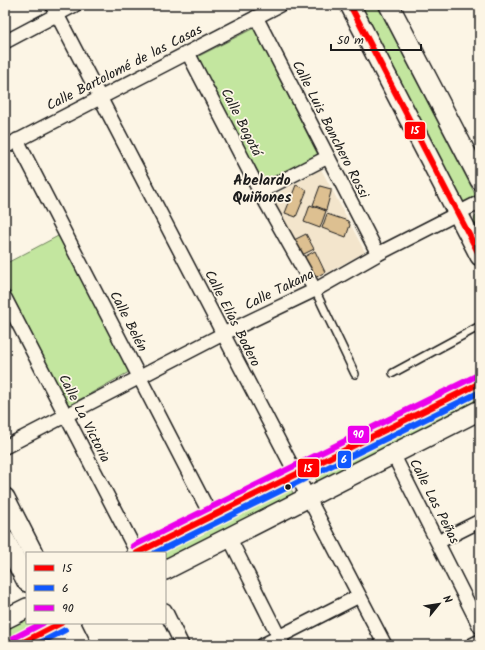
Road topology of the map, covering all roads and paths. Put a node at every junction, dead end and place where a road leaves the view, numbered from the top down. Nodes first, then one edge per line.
1 (75, 5) edge
2 (280, 5) edge
3 (350, 5) edge
4 (389, 5) edge
5 (55, 10) edge
6 (256, 18) junction
7 (5, 42) edge
8 (188, 53) junction
9 (100, 97) junction
10 (17, 140) junction
11 (5, 147) edge
12 (328, 157) junction
13 (480, 180) edge
14 (260, 192) junction
15 (480, 202) edge
16 (458, 213) junction
17 (378, 254) junction
18 (480, 256) edge
19 (314, 290) junction
20 (5, 298) edge
21 (480, 326) edge
22 (223, 334) junction
23 (393, 373) dead end
24 (355, 374) dead end
25 (140, 377) junction
26 (480, 383) edge
27 (480, 410) edge
28 (66, 415) junction
29 (5, 446) edge
30 (393, 454) junction
31 (296, 474) junction
32 (308, 497) junction
33 (5, 498) edge
34 (212, 516) junction
35 (480, 521) edge
36 (229, 538) junction
37 (5, 540) edge
38 (438, 542) junction
39 (32, 552) edge
40 (136, 552) edge
41 (139, 552) edge
42 (166, 570) edge
43 (26, 580) edge
44 (359, 596) junction
45 (26, 608) edge
46 (166, 612) edge
47 (5, 619) edge
48 (70, 624) edge
49 (54, 625) edge
50 (480, 627) edge
51 (281, 641) edge
52 (480, 641) edge
53 (18, 645) edge
54 (60, 645) edge
55 (81, 645) edge
56 (182, 645) edge
57 (263, 645) edge
58 (385, 645) edge
59 (472, 645) edge

1 - 5 street
2 - 6 street, Calle Bartolomé de las Casas
3 - 16 main road
4 - 13 main road
5 - 7 street
5 - 9 street, Calle Elías Bodero
6 - 8 street, Calle Bartolomé de las Casas
6 - 12 street, Calle Luis Banchero Rossi
8 - 9 street, Calle Bartolomé de las Casas
8 - 14 street, Calle Bogotá
9 - 10 street, Calle Bartolomé de las Casas
9 - 22 street, Calle Elías Bodero
10 - 11 street, Calle Bartolomé de las Casas
10 - 25 street, Calle Belén
12 - 14 street
12 - 17 street, Calle Luis Banchero Rossi
14 - 19 street, Calle Bogotá
15 - 16 street, Calle Takana
16 - 17 street, Calle Takana
16 - 18 main road
17 - 19 street, Calle Takana
19 - 22 street, Calle Takana
19 - 24 lane
20 - 28 street, Calle La Victoria
21 - 23 lane
22 - 25 street, Calle Takana
22 - 31 street, Calle Elías Bodero
25 - 28 street, Calle Takana
25 - 34 street, Calle Belén
26 - 31 main road
27 - 30 main road
28 - 29 street, Calle Takana
28 - 40 street, Calle La Victoria
30 - 32 main road
30 - 38 street, Calle Las Peñas
31 - 32 street, Calle Elías Bodero
31 - 34 main road
32 - 36 main road
32 - 44 street, Calle Elías Bodero
33 - 39 main road
34 - 41 main road
35 - 38 street
36 - 42 main road
36 - 51 street
37 - 43 main road
38 - 50 street, Calle Las Peñas
44 - 51 street
44 - 58 street, Calle Elías Bodero
45 - 47 main road
46 - 56 street
48 - 55 main road
49 - 53 main road
49 - 54 main road
51 - 57 street
52 - 59 street

